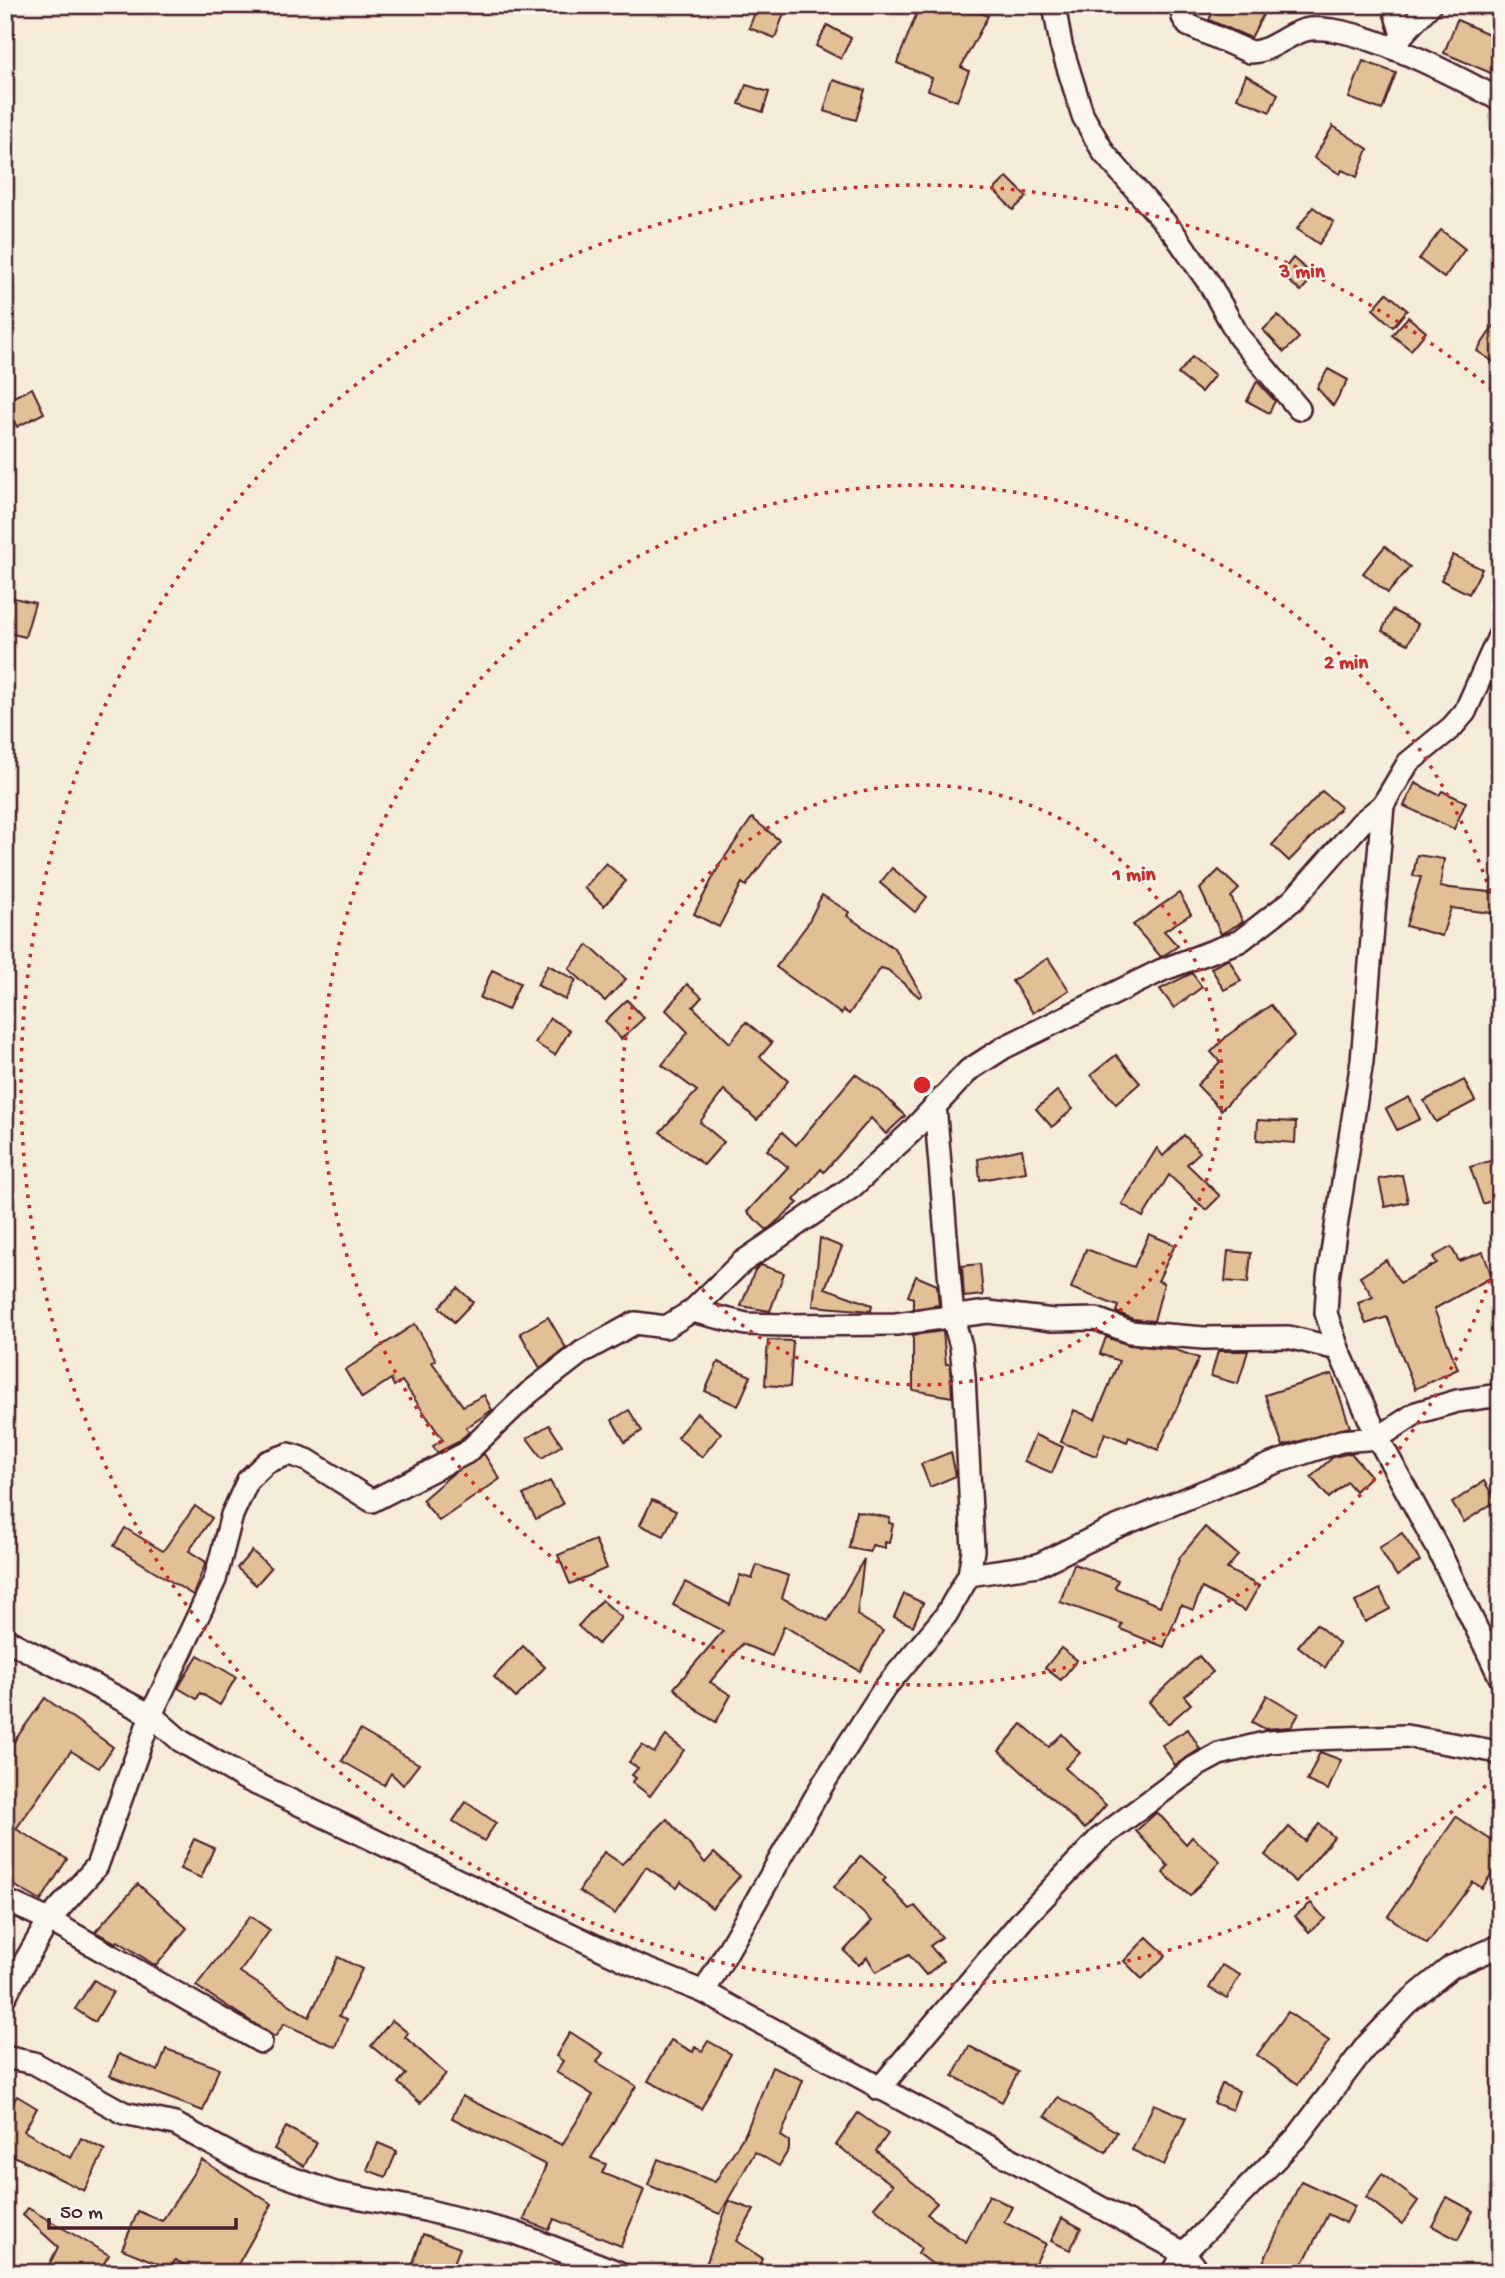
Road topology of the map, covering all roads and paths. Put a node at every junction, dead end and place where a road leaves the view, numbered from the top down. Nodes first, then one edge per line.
1 (1054, 5) edge
2 (1187, 5) edge
3 (1393, 5) edge
4 (1430, 5) edge
5 (1398, 42) junction
6 (1500, 100) edge
7 (1299, 409) dead end
8 (1500, 634) edge
9 (1383, 805) junction
10 (935, 1105) junction
11 (692, 1311) junction
12 (953, 1319) junction
13 (1338, 1349) junction
14 (1500, 1395) edge
15 (1378, 1438) junction
16 (969, 1575) junction
17 (5, 1639) edge
18 (1500, 1677) edge
19 (151, 1715) junction
20 (1500, 1755) edge
21 (5, 1900) edge
22 (49, 1920) junction
23 (1500, 1946) edge
24 (704, 1992) junction
25 (5, 1996) edge
26 (261, 2042) dead end
27 (5, 2057) edge
28 (879, 2089) junction
29 (1184, 2253) junction
30 (620, 2273) edge
31 (1173, 2273) edge
32 (1200, 2273) edge

1 - 7 street
2 - 5 street
3 - 5 street
4 - 5 street
5 - 6 street
8 - 9 street
9 - 10 street
9 - 13 street
10 - 11 street
10 - 12 street
11 - 12 street
11 - 19 street
12 - 13 street
12 - 16 street
13 - 15 street
14 - 15 street
15 - 16 street
15 - 18 street
16 - 24 street
17 - 19 street
19 - 22 street
19 - 24 street
20 - 28 street
21 - 22 street
22 - 25 street
22 - 26 street
23 - 29 street
24 - 28 street
27 - 30 street
28 - 29 street
29 - 31 street
29 - 32 street

